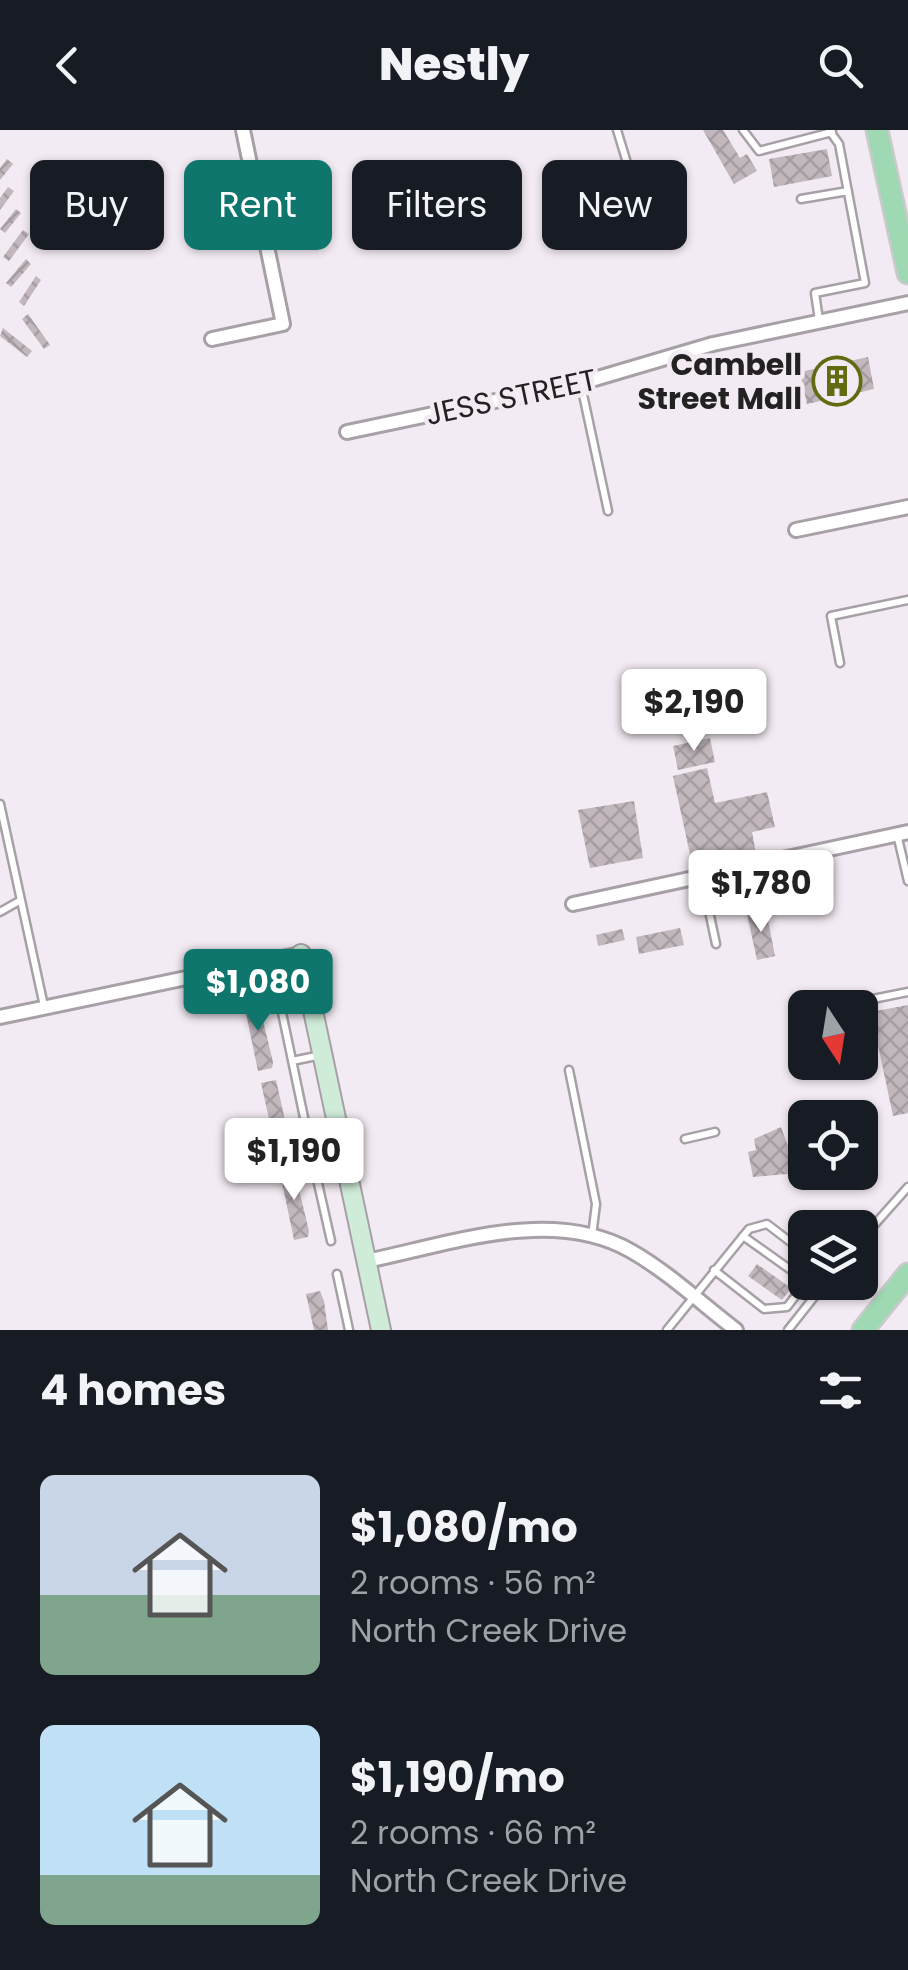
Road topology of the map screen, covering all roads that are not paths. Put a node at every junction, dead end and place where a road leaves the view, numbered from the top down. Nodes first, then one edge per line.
1 (243, 130) edge
2 (617, 130) edge
3 (743, 130) edge
4 (878, 130) edge
5 (831, 131) edge
6 (626, 160) edge
7 (848, 190) junction
8 (802, 199) dead end
9 (908, 273) edge
10 (908, 303) edge
11 (820, 322) junction
12 (212, 339) dead end
13 (581, 383) junction
14 (347, 432) dead end
15 (908, 507) edge
16 (608, 511) dead end
17 (796, 530) dead end
18 (908, 600) edge
19 (840, 663) dead end
20 (0, 804) edge
21 (903, 833) edge
22 (701, 877) junction
23 (908, 881) edge
24 (21, 900) junction
25 (573, 904) dead end
26 (0, 912) edge
27 (716, 944) dead end
28 (301, 954) joint
29 (276, 984) dead end
30 (908, 992) edge
31 (878, 999) edge
32 (44, 1008) junction
33 (0, 1017) edge
34 (322, 1054) junction
35 (292, 1061) junction
36 (568, 1070) dead end
37 (715, 1132) dead end
38 (685, 1138) dead end
39 (346, 1164) junction
40 (316, 1170) junction
41 (908, 1188) edge
42 (878, 1219) edge
43 (743, 1236) junction
44 (592, 1237) junction
45 (788, 1239) edge
46 (331, 1241) dead end
47 (367, 1261) junction
48 (788, 1269) edge
49 (714, 1270) junction
50 (337, 1274) dead end
51 (908, 1274) edge
52 (692, 1297) junction
53 (793, 1300) edge
54 (812, 1300) edge
55 (734, 1329) edge
56 (349, 1330) edge
57 (382, 1330) edge
58 (667, 1330) edge
59 (788, 1330) edge
60 (863, 1330) edge

1 - 12 street
2 - 6 lane
3 - 5 lane
4 - 9 main road
5 - 7 lane
7 - 8 lane
7 - 11 lane
10 - 11 street, JESS STREET
11 - 13 street, JESS STREET
13 - 14 street, JESS STREET
13 - 16 lane
15 - 17 street
18 - 19 lane
20 - 24 lane
21 - 22 street
21 - 23 lane
22 - 25 street
22 - 27 lane
24 - 26 lane
24 - 32 lane
28 - 32 street
28 - 34 street
29 - 35 lane
30 - 31 lane
32 - 33 street
34 - 35 lane
34 - 39 street
35 - 40 lane
36 - 44 lane
37 - 38 lane
39 - 40 lane
39 - 47 street
40 - 46 lane
41 - 42 lane
43 - 45 lane
43 - 48 lane
43 - 49 lane
44 - 47 street
44 - 52 street
47 - 57 street
49 - 52 lane
49 - 53 lane
50 - 56 lane
51 - 60 main road
52 - 55 street
52 - 58 lane
54 - 59 lane

